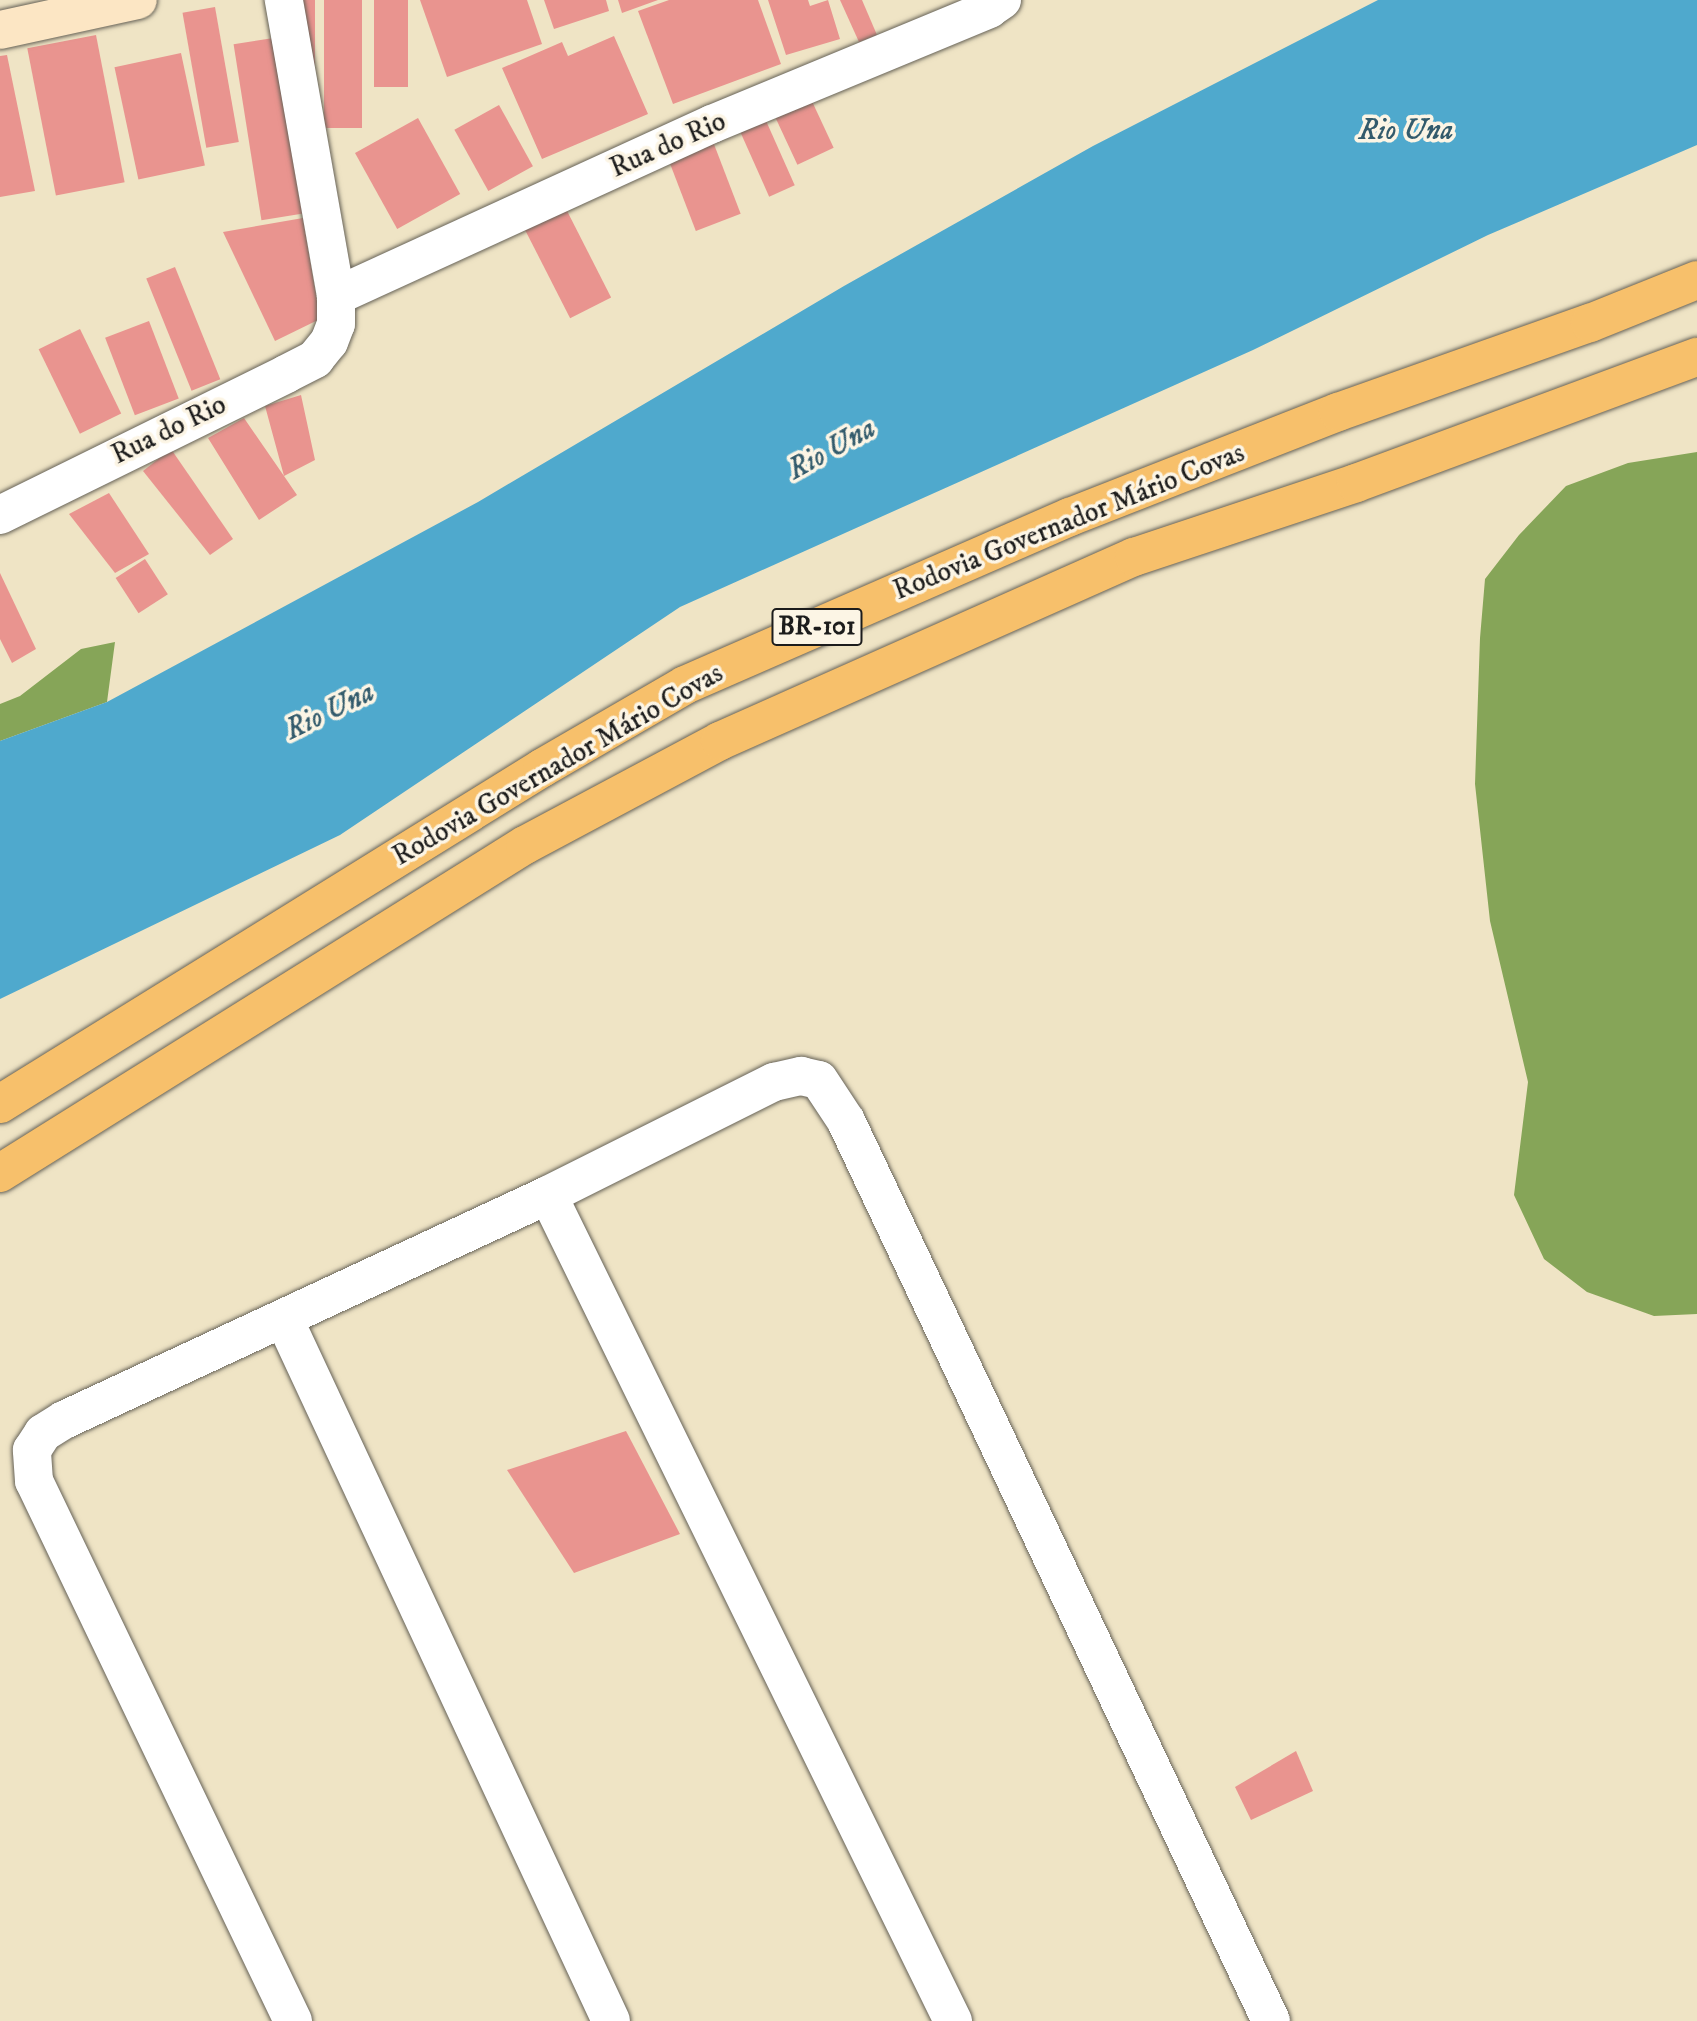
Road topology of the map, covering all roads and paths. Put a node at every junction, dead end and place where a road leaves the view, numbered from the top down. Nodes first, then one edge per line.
1 (138, 0) edge
2 (284, 0) edge
3 (1002, 0) edge
4 (0, 30) edge
5 (1697, 280) edge
6 (337, 296) junction
7 (1697, 357) edge
8 (0, 515) edge
9 (0, 1104) edge
10 (0, 1173) edge
11 (548, 1195) junction
12 (284, 1319) junction
13 (293, 2021) edge
14 (611, 2021) edge
15 (953, 2021) edge
16 (1271, 2021) edge

1 - 4 main road
2 - 6 street, Rua do Rio
3 - 6 street, Rua do Rio
5 - 9 highway, Rodovia Governador Mário Covas / BR-101
6 - 8 street, Rua do Rio
7 - 10 highway, Rodovia Governador Mário Covas / BR-101
11 - 12 street
11 - 15 street
11 - 16 street
12 - 13 street
12 - 14 street

